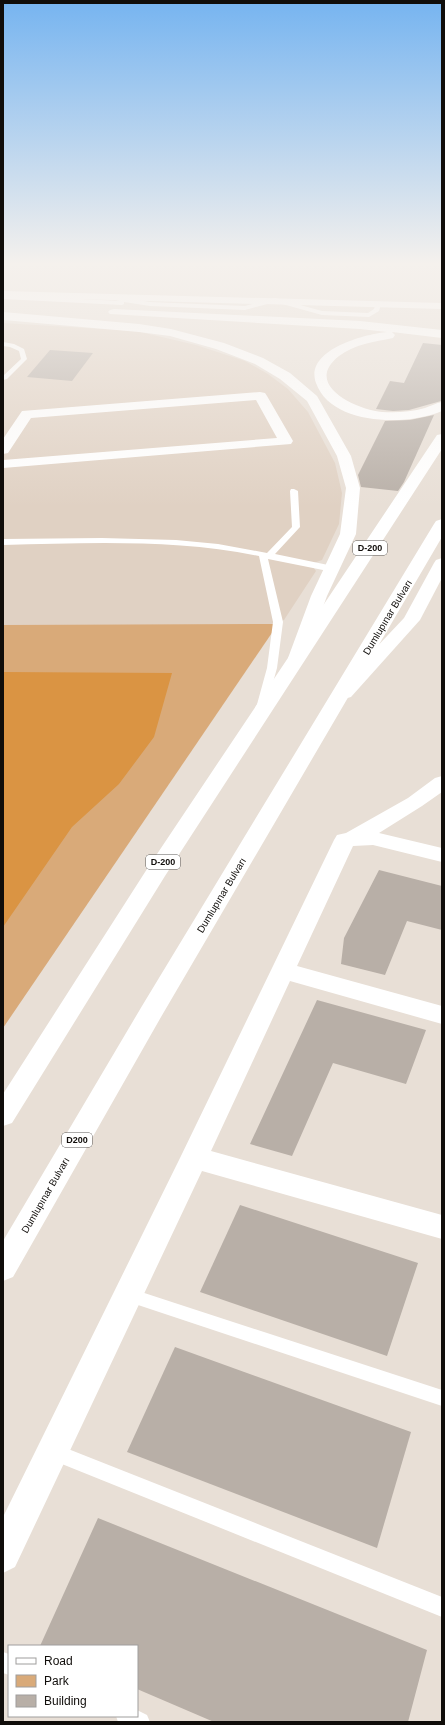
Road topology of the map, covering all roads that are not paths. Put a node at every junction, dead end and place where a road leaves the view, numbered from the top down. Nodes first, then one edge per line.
1 (15, 346) edge
2 (221, 346) edge
3 (347, 346) edge
4 (5, 378) dead end
5 (442, 406) edge
6 (442, 438) edge
7 (3, 450) edge
8 (3, 464) edge
9 (294, 491) dead end
10 (442, 524) edge
11 (3, 542) edge
12 (266, 555) junction
13 (442, 563) edge
14 (333, 569) junction
15 (297, 658) junction
16 (336, 701) junction
17 (259, 715) junction
18 (442, 782) edge
19 (351, 839) junction
20 (442, 855) edge
21 (283, 970) junction
22 (442, 1014) edge
23 (3, 1116) edge
24 (194, 1158) junction
25 (441, 1221) edge
26 (3, 1268) edge
27 (128, 1295) junction
28 (442, 1398) edge
29 (53, 1452) junction
30 (3, 1556) edge
31 (442, 1607) edge
32 (128, 1717) edge
33 (140, 1722) edge

1 - 4 lane
2 - 14 main road
3 - 5 main road
6 - 15 main road, D-200
7 - 8 main road
9 - 12 lane
10 - 16 main road, Dumlupınar Bulvarı
11 - 12 lane
12 - 14 lane
12 - 17 lane
13 - 16 main road
14 - 15 main road
15 - 17 main road, D-200
16 - 26 main road, Dumlupınar Bulvarı / D200
17 - 23 main road, D-200
18 - 19 main road
19 - 20 main road
19 - 21 main road
21 - 22 main road
21 - 24 main road
24 - 25 main road
24 - 27 main road
27 - 28 lane
27 - 29 main road
29 - 30 main road
29 - 31 lane
32 - 33 lane

